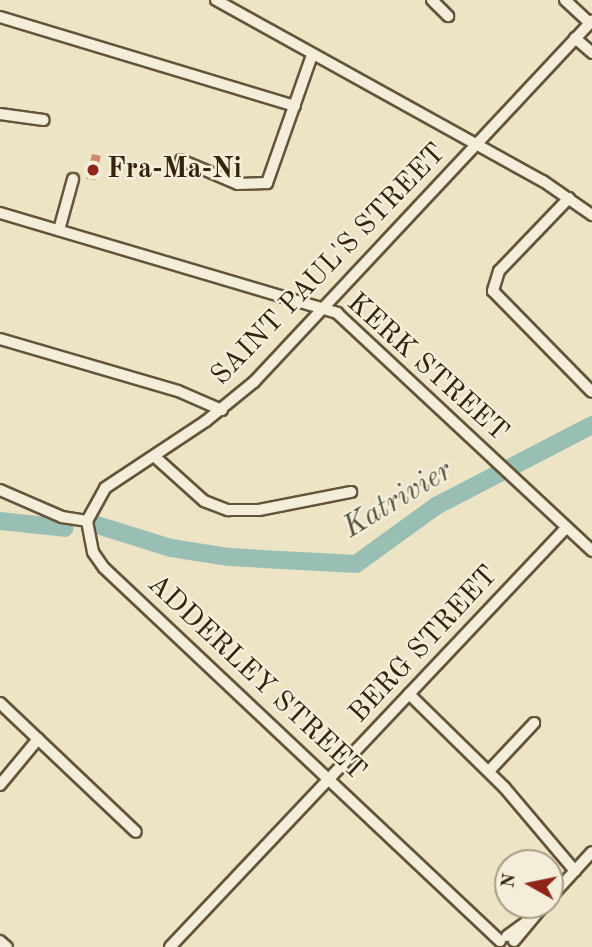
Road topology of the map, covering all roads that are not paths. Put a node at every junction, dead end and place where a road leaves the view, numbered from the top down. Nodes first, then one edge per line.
1 (216, 0) edge
2 (432, 0) edge
3 (565, 0) edge
4 (448, 16) dead end
5 (0, 17) edge
6 (591, 22) edge
7 (575, 38) junction
8 (592, 54) edge
9 (312, 55) junction
10 (295, 106) junction
11 (0, 114) edge
12 (44, 120) dead end
13 (477, 145) junction
14 (181, 160) dead end
15 (73, 179) dead end
16 (569, 198) junction
17 (0, 213) edge
18 (592, 215) edge
19 (60, 230) junction
20 (327, 308) junction
21 (0, 339) edge
22 (592, 392) edge
23 (222, 410) junction
24 (154, 456) junction
25 (0, 490) edge
26 (351, 492) dead end
27 (87, 521) junction
28 (566, 528) junction
29 (592, 551) edge
30 (409, 694) junction
31 (0, 703) edge
32 (534, 723) dead end
33 (38, 739) junction
34 (489, 771) junction
35 (330, 778) junction
36 (0, 785) edge
37 (136, 832) dead end
38 (592, 852) edge
39 (575, 872) junction
40 (564, 883) edge
41 (530, 919) edge
42 (0, 941) edge
43 (507, 943) edge
44 (175, 946) edge
45 (7, 947) edge

1 - 9 street
2 - 4 street
3 - 6 street
5 - 10 street
6 - 7 street, SAINT PAUL'S STREET
7 - 8 street
7 - 13 street, SAINT PAUL'S STREET
9 - 10 street
9 - 13 street
10 - 14 street
11 - 12 street
13 - 16 street
13 - 20 street, SAINT PAUL'S STREET
15 - 19 street
16 - 18 street
16 - 22 street
17 - 19 street, KERK STREET
19 - 20 street, KERK STREET
20 - 23 street, SAINT PAUL'S STREET
20 - 28 street, KERK STREET
21 - 23 street
23 - 24 street, SAINT PAUL'S STREET
24 - 26 street
24 - 27 street, SAINT PAUL'S STREET
25 - 27 street
27 - 35 street, ADDERLEY STREET
28 - 29 street, KERK STREET
28 - 30 street, BERG STREET
30 - 34 street
30 - 35 street, BERG STREET
31 - 33 street
32 - 34 street
33 - 36 street
33 - 37 street
34 - 39 street
35 - 43 street, ADDERLEY STREET
35 - 44 street, BERG STREET
38 - 39 street
39 - 40 street
41 - 43 street
42 - 45 street

